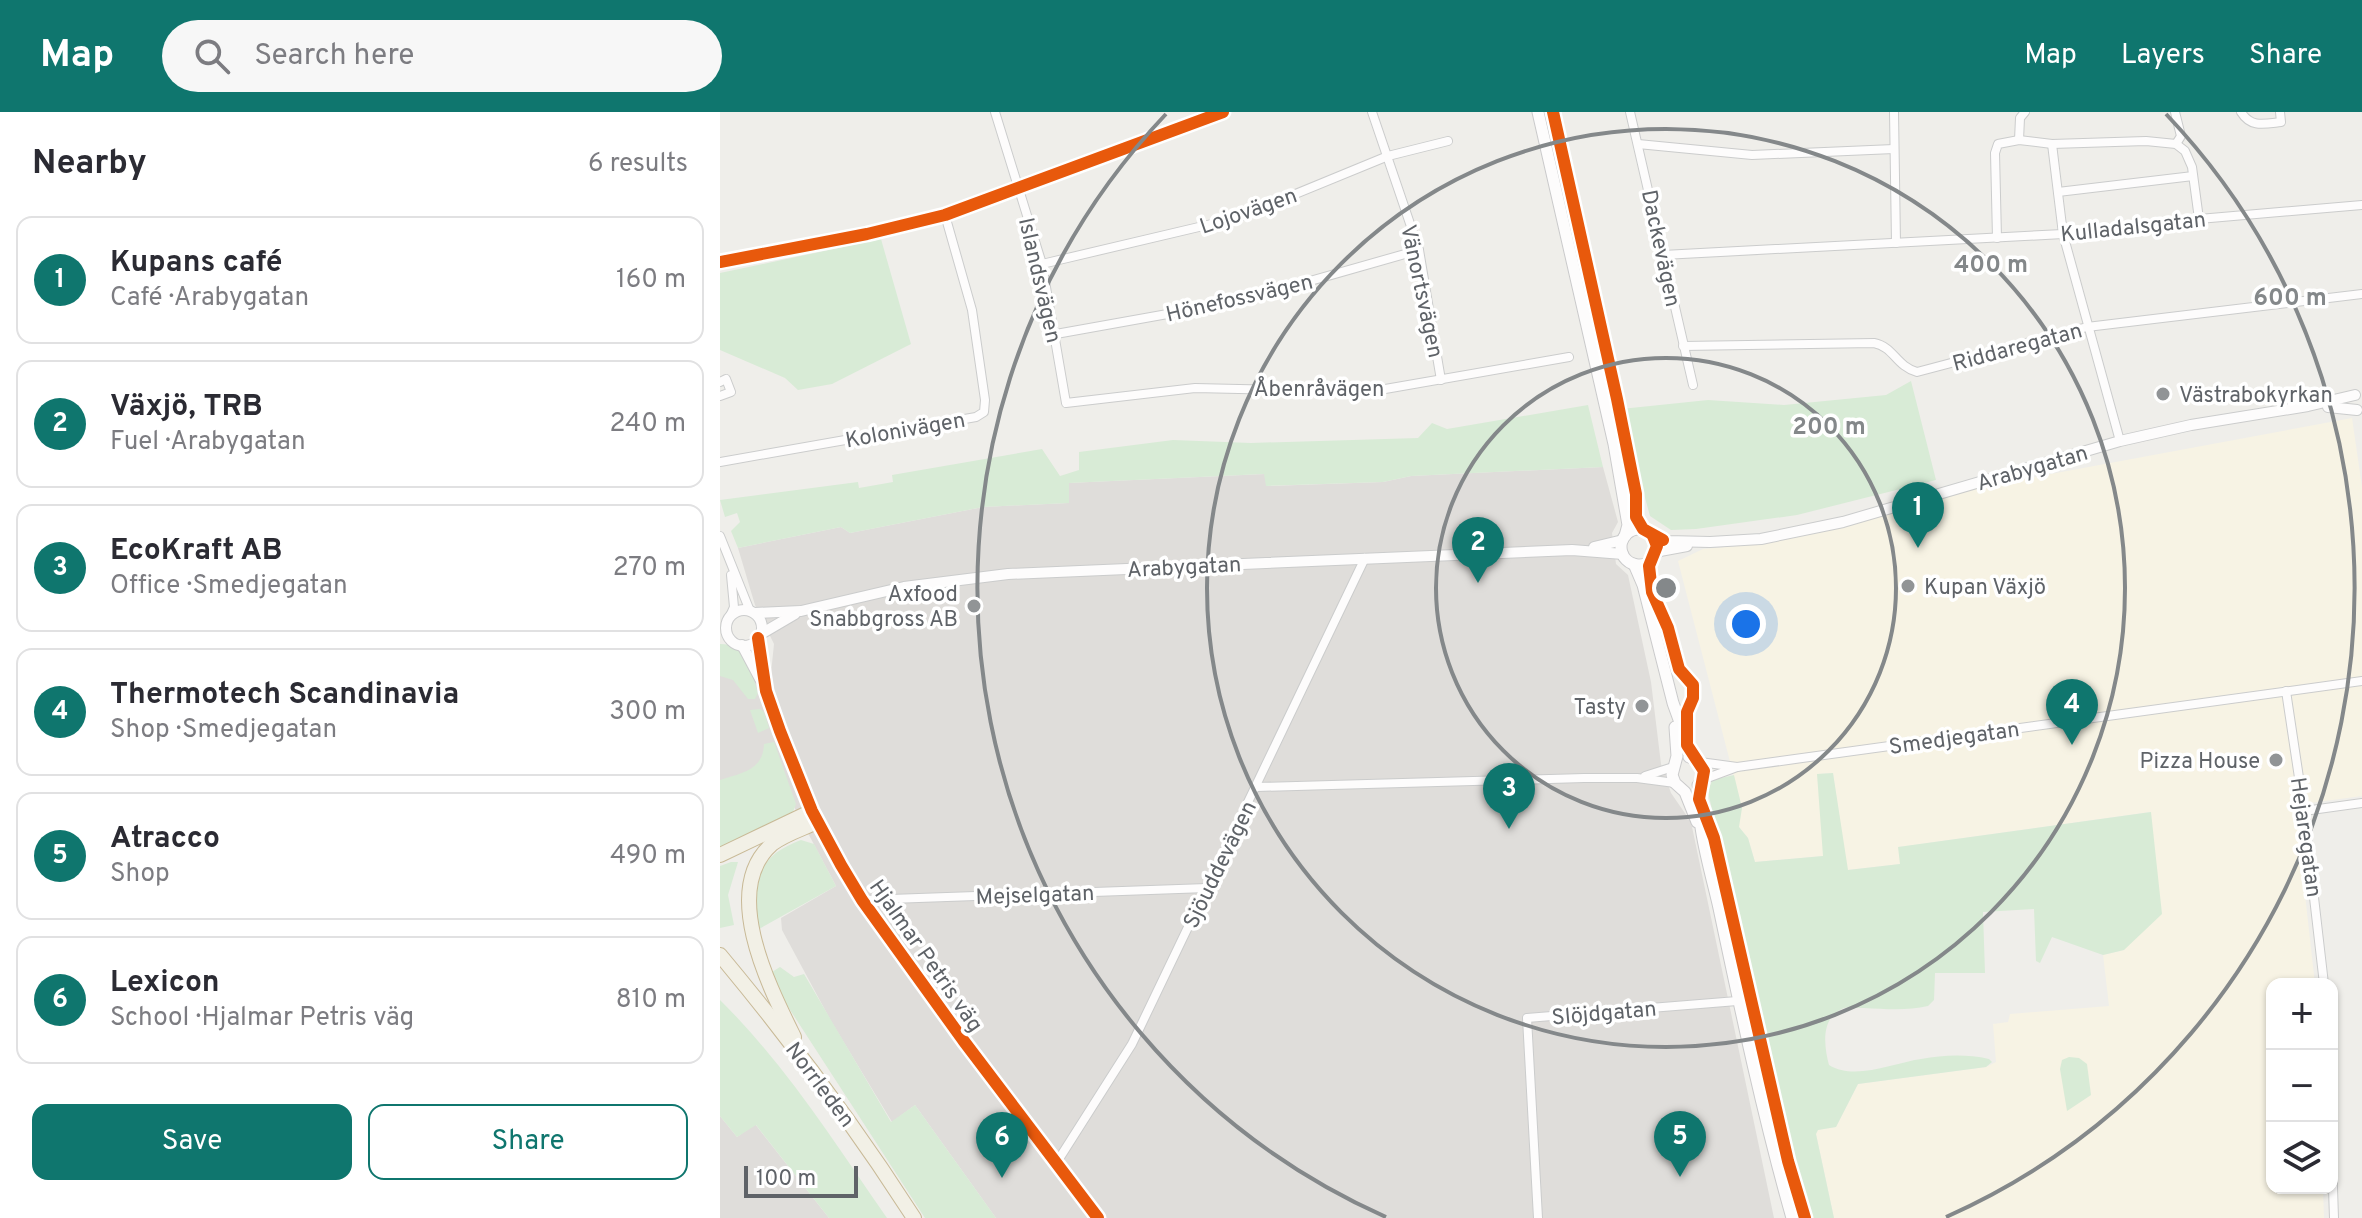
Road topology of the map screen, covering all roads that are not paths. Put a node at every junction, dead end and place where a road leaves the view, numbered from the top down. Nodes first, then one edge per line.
1 (995, 112) edge
2 (1191, 112) edge
3 (1223, 112) edge
4 (1372, 112) edge
5 (1539, 112) edge
6 (1630, 112) edge
7 (1894, 112) edge
8 (2025, 112) edge
9 (2175, 112) edge
10 (2241, 112) edge
11 (2280, 112) edge
12 (1195, 123) junction
13 (2019, 140) junction
14 (1448, 141) dead end
15 (1638, 144) junction
16 (2052, 144) junction
17 (2176, 144) junction
18 (1894, 149) junction
19 (1388, 156) junction
20 (2193, 176) junction
21 (1019, 189) junction
22 (2058, 192) junction
23 (2362, 205) edge
24 (945, 215) junction
25 (2199, 219) junction
26 (2063, 234) junction
27 (1997, 238) junction
28 (1896, 243) junction
29 (1419, 250) junction
30 (1663, 255) junction
31 (720, 262) edge
32 (1042, 264) junction
33 (2362, 294) edge
34 (2087, 327) junction
35 (1056, 334) junction
36 (1683, 346) junction
37 (1569, 357) dead end
38 (1441, 380) junction
39 (720, 382) edge
40 (1693, 385) dead end
41 (2358, 391) edge
42 (720, 396) edge
43 (1066, 403) joint
44 (2308, 406) junction
45 (2360, 413) edge
46 (2120, 441) junction
47 (1614, 444) junction
48 (720, 462) edge
49 (1648, 532) junction
50 (720, 536) edge
51 (1624, 538) junction
52 (1710, 542) junction
53 (1572, 550) junction
54 (1623, 554) junction
55 (1654, 557) junction
56 (1365, 558) junction
57 (729, 562) junction
58 (1634, 564) junction
59 (801, 611) junction
60 (753, 612) junction
61 (726, 622) edge
62 (759, 636) junction
63 (720, 641) edge
64 (738, 643) junction
65 (1661, 650) junction
66 (2362, 681) edge
67 (766, 691) junction
68 (2286, 691) junction
69 (1673, 703) junction
70 (1697, 760) junction
71 (1674, 765) junction
72 (1737, 767) junction
73 (1637, 778) junction
74 (1702, 781) junction
75 (1678, 785) junction
76 (1257, 787) junction
77 (2362, 803) edge
78 (2304, 811) junction
79 (814, 816) junction
80 (1706, 851) junction
81 (720, 855) edge
82 (1207, 888) junction
83 (862, 900) junction
84 (720, 955) edge
85 (720, 967) edge
86 (2323, 978) edge
87 (1737, 1001) junction
88 (805, 1060) junction
89 (1773, 1152) junction
90 (1057, 1162) junction
91 (2333, 1194) edge
92 (905, 1218) edge
93 (914, 1218) edge
94 (1098, 1218) edge
95 (1538, 1218) edge
96 (1786, 1218) edge
97 (1792, 1218) edge
98 (2334, 1218) edge

1 - 21 street, Islandsvägen
2 - 12 street
3 - 12 street
4 - 19 street, Vänortsvägen
5 - 47 main road
6 - 15 street, Dackevägen
7 - 18 street
8 - 13 street
9 - 17 street
10 - 11 street
12 - 21 street
13 - 16 street
13 - 27 street
14 - 19 street, Lojovägen
15 - 18 street
15 - 30 street, Dackevägen
16 - 17 street
16 - 22 street
17 - 20 street
18 - 28 street
19 - 29 street, Vänortsvägen
19 - 32 street, Lojovägen
20 - 22 street
20 - 25 street
21 - 24 street
21 - 32 street, Islandsvägen
22 - 26 street
23 - 25 street, Kulladalsgatan
24 - 31 street
24 - 48 street, Kolonivägen
25 - 26 street, Kulladalsgatan
26 - 27 street, Kulladalsgatan
26 - 34 street
27 - 28 street, Kulladalsgatan
28 - 30 street, Kulladalsgatan
29 - 35 street, Hönefossvägen
29 - 38 street, Vänortsvägen
30 - 36 street, Dackevägen
32 - 35 street, Islandsvägen
33 - 34 street, Riddaregatan
34 - 36 street, Riddaregatan
34 - 46 street
35 - 43 street, Islandsvägen
36 - 40 street, Dackevägen
37 - 38 street, Åbenråvägen
38 - 43 street, Åbenråvägen
39 - 42 street
41 - 44 street, Arabygatan
41 - 45 street
44 - 45 street, Arabygatan
44 - 46 street, Arabygatan
46 - 52 street, Arabygatan
47 - 49 main road
47 - 51 main road
49 - 51 main road
49 - 52 street, Arabygatan
49 - 55 main road
50 - 57 street
51 - 53 street, Arabygatan
51 - 54 main road
52 - 55 street, Arabygatan
53 - 54 street, Arabygatan
53 - 56 street, Arabygatan
54 - 58 main road
55 - 58 main road
55 - 65 main road
56 - 59 street, Arabygatan
56 - 76 street, Sjöuddevägen
57 - 60 street
57 - 61 street
58 - 65 main road
59 - 60 street, Arabygatan
59 - 62 street, Arabygatan
60 - 61 street
60 - 62 street
61 - 64 street
62 - 64 street
62 - 67 street, Hjalmar Petris väg
63 - 64 street
64 - 67 street, Hjalmar Petris väg
65 - 69 main road
66 - 68 street, Smedjegatan
67 - 79 street, Hjalmar Petris väg
68 - 72 street, Smedjegatan
68 - 78 street, Hejaregatan
69 - 70 main road
69 - 71 main road
70 - 71 main road
70 - 72 street, Smedjegatan
70 - 74 main road
71 - 73 street
71 - 75 main road
72 - 74 street, Smedjegatan
73 - 75 street
73 - 76 street
74 - 75 main road
74 - 80 main road
75 - 80 main road
76 - 82 street, Sjöuddevägen
77 - 78 street
78 - 86 street, Hejaregatan
79 - 81 highway
79 - 83 street, Hjalmar Petris väg
79 - 88 highway
80 - 87 main road
82 - 83 street, Mejselgatan
82 - 90 street, Sjöuddevägen
83 - 90 street, Hjalmar Petris väg
84 - 88 highway, Norrleden
85 - 92 highway, Norrleden
87 - 89 main road
87 - 95 street, Slöjdgatan
88 - 93 highway, Norrleden
89 - 96 main road
89 - 97 main road
90 - 94 street, Hjalmar Petris väg
91 - 98 street

